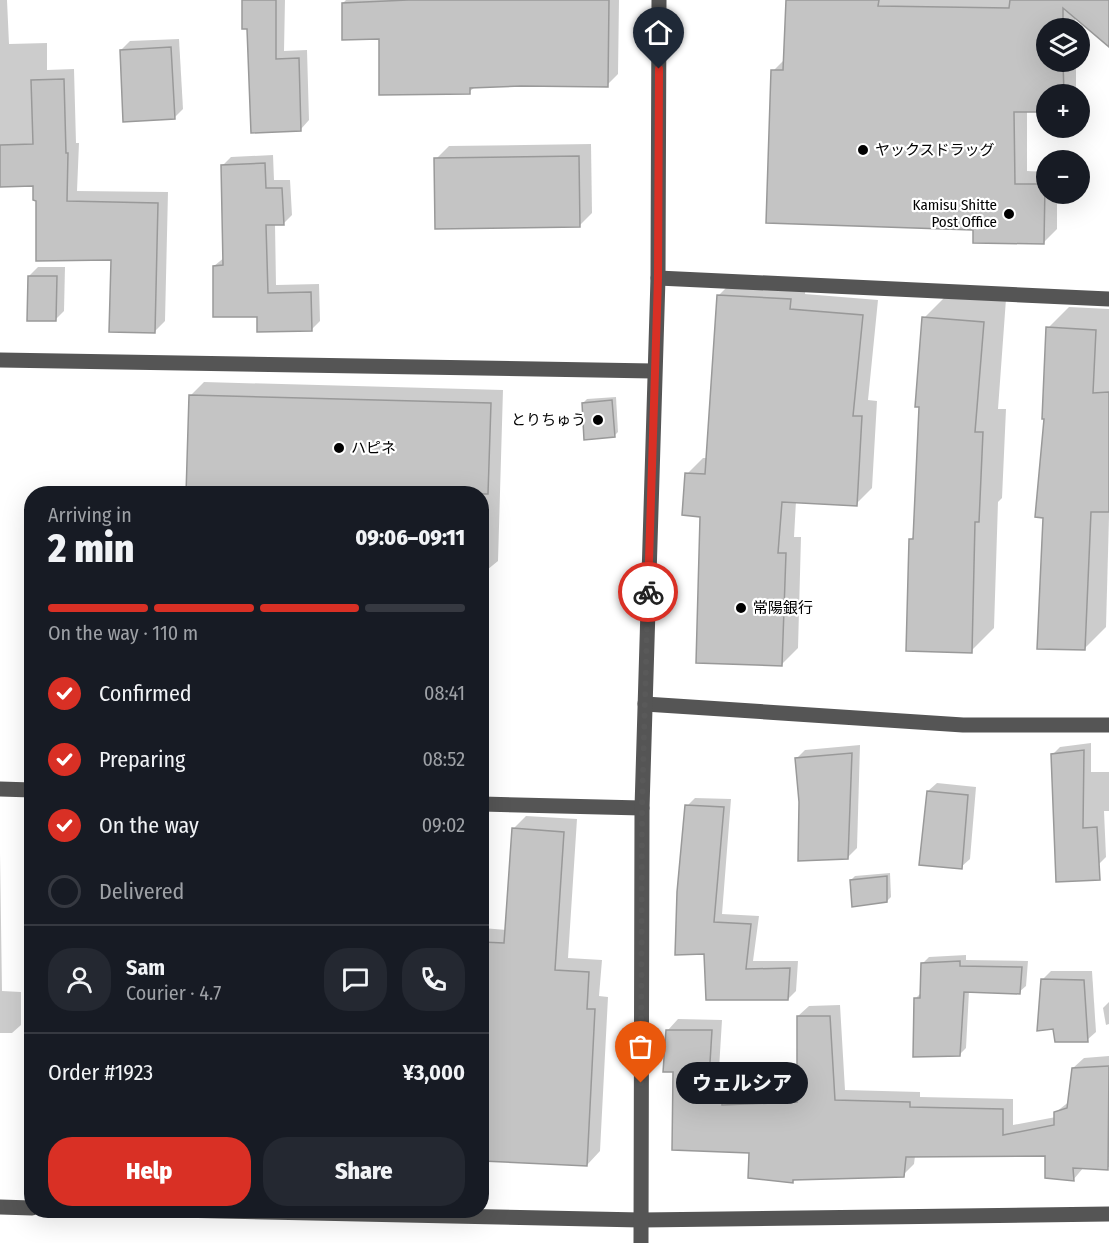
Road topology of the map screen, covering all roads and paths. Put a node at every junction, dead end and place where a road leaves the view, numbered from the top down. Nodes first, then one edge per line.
1 (659, 0) edge
2 (658, 278) junction
3 (1109, 299) edge
4 (0, 360) edge
5 (653, 371) junction
6 (645, 704) junction
7 (1109, 725) edge
8 (0, 789) edge
9 (24, 790) edge
10 (489, 804) edge
11 (642, 808) junction
12 (0, 1207) edge
13 (24, 1208) edge
14 (1109, 1214) edge
15 (489, 1217) edge
16 (641, 1220) junction
17 (642, 1243) edge

1 - 2 street
2 - 3 street
2 - 5 street
4 - 5 street
5 - 6 street
6 - 7 street
6 - 11 street
8 - 9 street
10 - 11 street
11 - 16 street
12 - 13 street
14 - 16 street
15 - 16 street
16 - 17 street

